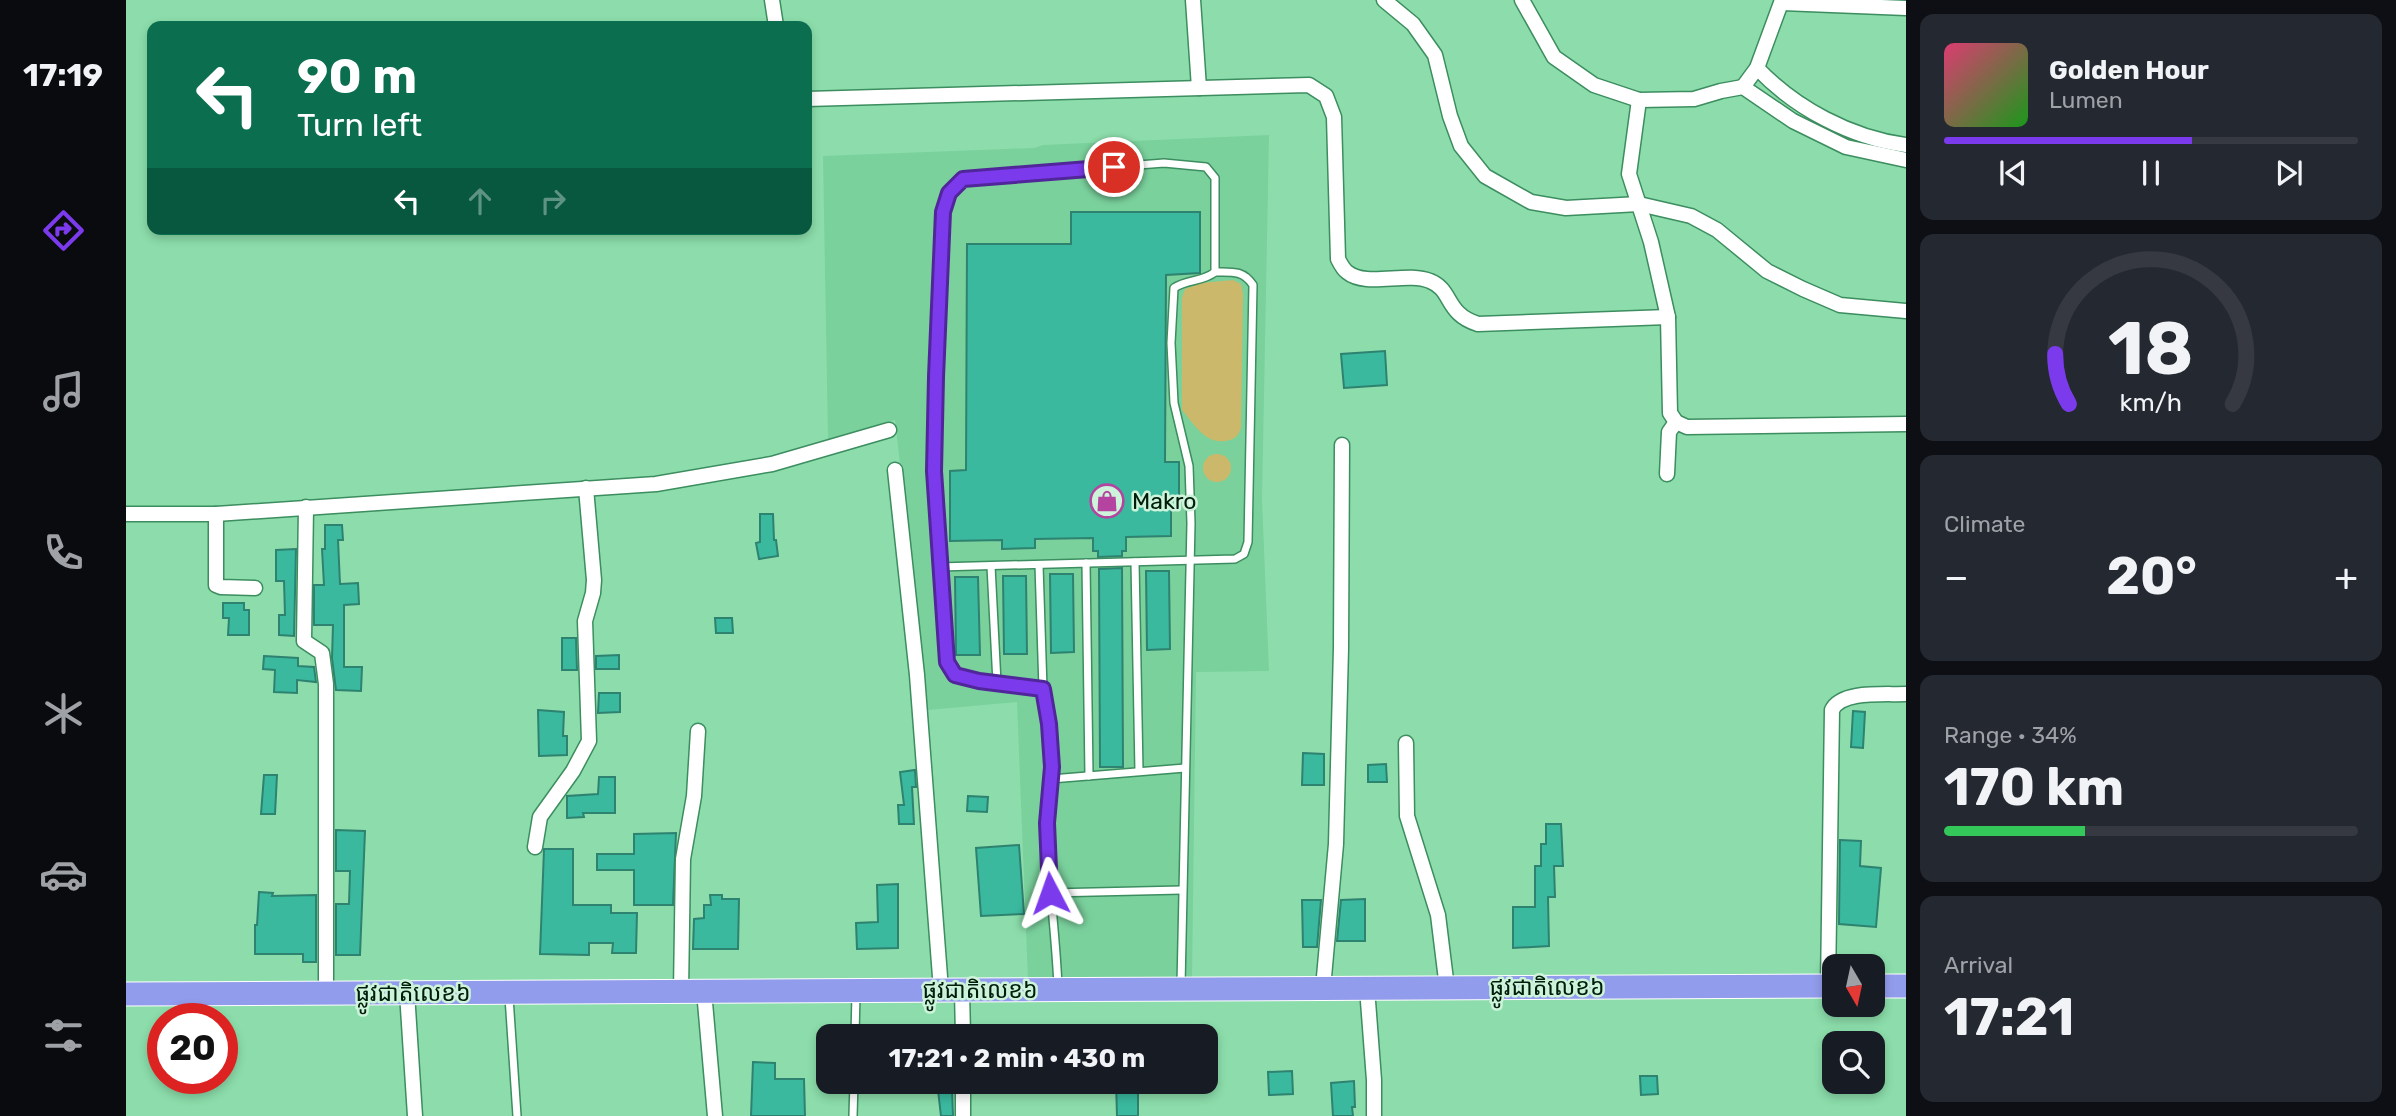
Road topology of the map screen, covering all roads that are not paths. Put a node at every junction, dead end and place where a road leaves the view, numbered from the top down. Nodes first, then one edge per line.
1 (772, 0) edge
2 (1193, 0) edge
3 (1384, 0) edge
4 (1522, 0) edge
5 (1782, 1) edge
6 (1906, 8) edge
7 (775, 21) edge
8 (1757, 68) junction
9 (1743, 87) junction
10 (1199, 88) junction
11 (812, 99) edge
12 (1639, 100) junction
13 (1906, 145) edge
14 (1906, 160) edge
15 (1639, 204) junction
16 (1215, 272) junction
17 (1906, 311) edge
18 (1668, 317) junction
19 (1676, 422) junction
20 (1906, 425) edge
21 (889, 430) dead end
22 (1342, 445) dead end
23 (895, 470) dead end
24 (1667, 474) dead end
25 (586, 488) junction
26 (306, 507) junction
27 (126, 514) edge
28 (216, 514) junction
29 (1190, 560) junction
30 (1135, 562) junction
31 (1086, 563) junction
32 (1039, 565) junction
33 (991, 566) junction
34 (939, 567) junction
35 (255, 589) dead end
36 (998, 683) junction
37 (1043, 689) junction
38 (1906, 694) edge
39 (698, 731) dead end
40 (1406, 743) dead end
41 (1185, 768) junction
42 (1139, 771) junction
43 (1089, 776) junction
44 (1051, 779) junction
45 (535, 847) dead end
46 (1182, 890) junction
47 (1050, 893) junction
48 (1831, 954) edge
49 (1822, 986) edge
50 (1885, 986) edge
51 (1906, 986) edge
52 (1324, 988) junction
53 (1367, 988) junction
54 (1447, 988) junction
55 (1058, 989) junction
56 (1181, 989) junction
57 (856, 990) junction
58 (952, 990) junction
59 (681, 991) junction
60 (704, 991) junction
61 (407, 993) junction
62 (508, 993) junction
63 (126, 994) edge
64 (326, 994) junction
65 (855, 1024) edge
66 (959, 1024) edge
67 (854, 1094) edge
68 (962, 1094) edge
69 (415, 1116) edge
70 (517, 1116) edge
71 (715, 1116) edge
72 (853, 1116) edge
73 (963, 1116) edge
74 (1374, 1116) edge

1 - 7 street
2 - 10 street
3 - 15 street
4 - 12 street
5 - 6 street
5 - 8 street
8 - 9 street
8 - 13 street
9 - 12 street
9 - 14 street
10 - 11 street
10 - 18 street
12 - 15 street
15 - 17 street
15 - 18 street
16 - 29 lane
16 - 29 lane
16 - 34 lane
18 - 19 street
19 - 20 street
19 - 24 street
21 - 25 street
22 - 52 street
23 - 58 street
25 - 26 street
25 - 45 street
26 - 28 street
26 - 64 street
27 - 28 street
28 - 35 street
29 - 30 lane
29 - 41 lane
30 - 31 lane
30 - 42 lane
31 - 32 lane
31 - 43 lane
32 - 33 lane
32 - 37 lane
33 - 34 lane
33 - 36 lane
34 - 36 lane
36 - 37 lane
37 - 44 lane
38 - 48 street
39 - 59 street
40 - 54 street
41 - 42 lane
41 - 46 lane
42 - 43 lane
43 - 44 lane
44 - 47 lane
46 - 47 lane
46 - 56 lane
47 - 55 lane
49 - 54 highway, ផ្លូវជាតិលេខ៦
50 - 51 highway
52 - 53 highway, ផ្លូវជាតិលេខ៦
52 - 56 highway, ផ្លូវជាតិលេខ៦
53 - 54 highway, ផ្លូវជាតិលេខ៦
53 - 74 street
55 - 56 highway, ផ្លូវជាតិលេខ៦
55 - 58 highway, ផ្លូវជាតិលេខ៦
57 - 58 highway, ផ្លូវជាតិលេខ៦
57 - 60 highway, ផ្លូវជាតិលេខ៦
57 - 65 lane
58 - 66 street
59 - 60 highway, ផ្លូវជាតិលេខ៦
59 - 62 highway, ផ្លូវជាតិលេខ៦
60 - 71 street
61 - 62 highway, ផ្លូវជាតិលេខ៦
61 - 64 highway, ផ្លូវជាតិលេខ៦
61 - 69 street
62 - 70 lane
63 - 64 highway, ផ្លូវជាតិលេខ៦
67 - 72 lane
68 - 73 street

